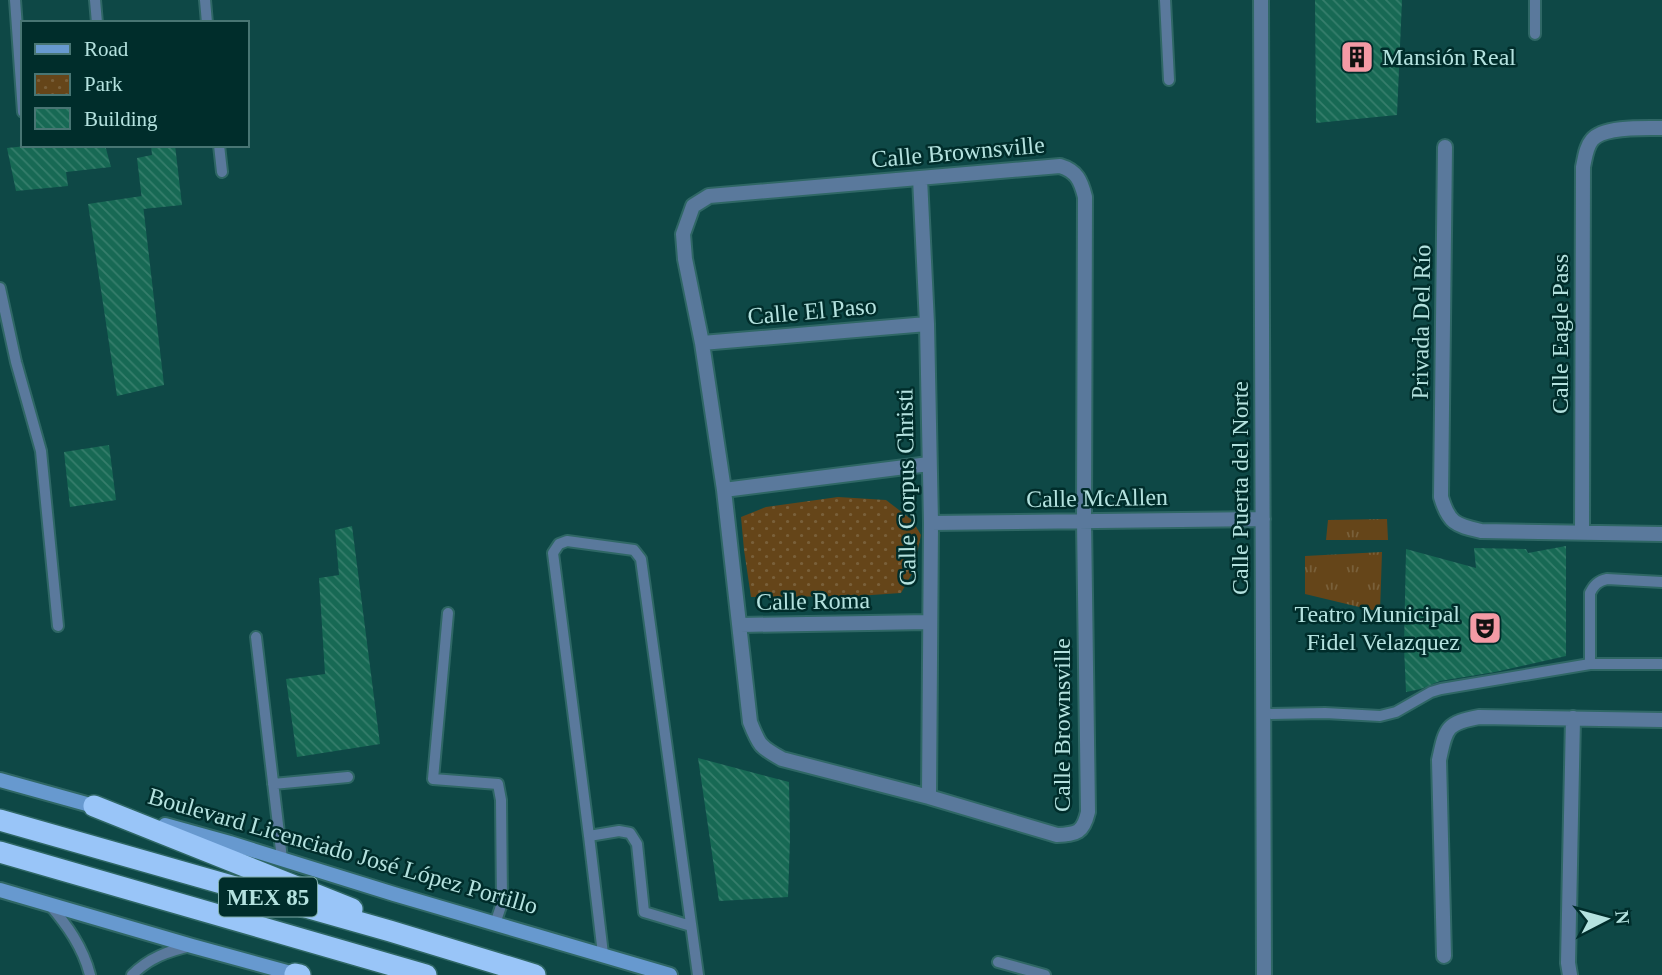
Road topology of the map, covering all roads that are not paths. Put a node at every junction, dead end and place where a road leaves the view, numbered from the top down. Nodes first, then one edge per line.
1 (15, 0) edge
2 (95, 0) edge
3 (205, 0) edge
4 (1165, 0) edge
5 (1261, 0) edge
6 (1535, 0) edge
7 (97, 21) edge
8 (207, 21) edge
9 (1535, 34) dead end
10 (1169, 80) dead end
11 (21, 84) edge
12 (1662, 128) edge
13 (219, 147) edge
14 (1445, 147) dead end
15 (222, 172) dead end
16 (920, 178) junction
17 (0, 288) edge
18 (927, 324) junction
19 (702, 342) junction
20 (929, 464) junction
21 (724, 490) junction
22 (1263, 519) junction
23 (1084, 521) junction
24 (931, 523) junction
25 (1582, 532) junction
26 (1662, 534) edge
27 (1662, 582) edge
28 (448, 613) dead end
29 (929, 622) junction
30 (740, 625) junction
31 (58, 626) dead end
32 (256, 637) dead end
33 (1590, 663) junction
34 (1662, 664) edge
35 (1263, 714) junction
36 (1573, 718) junction
37 (1662, 720) edge
38 (348, 777) dead end
39 (0, 780) edge
40 (273, 783) junction
41 (929, 797) junction
42 (94, 806) junction
43 (0, 820) edge
44 (589, 836) junction
45 (0, 852) edge
46 (282, 859) junction
47 (0, 890) edge
48 (49, 904) junction
49 (495, 924) junction
50 (691, 926) junction
51 (390, 932) junction
52 (192, 946) junction
53 (603, 954) junction
54 (1444, 956) dead end
55 (998, 962) dead end
56 (90, 975) edge
57 (132, 975) edge
58 (298, 975) edge
59 (426, 975) edge
60 (535, 975) edge
61 (670, 975) edge
62 (698, 975) edge
63 (1045, 975) edge
64 (1264, 975) edge
65 (1570, 975) edge

1 - 11 lane
2 - 7 lane
3 - 8 lane
4 - 10 lane
5 - 22 street, Calle Puerta del Norte
6 - 9 lane
12 - 25 street, Calle Eagle Pass
13 - 15 lane
14 - 25 street, Privada Del Río
16 - 18 street, Calle Corpus Christi
16 - 19 street, Calle Brownsville
16 - 23 street, Calle Brownsville
17 - 31 lane
18 - 19 street, Calle El Paso
18 - 20 street, Calle Corpus Christi
19 - 21 street, Calle Brownsville
20 - 21 street
20 - 24 street, Calle Corpus Christi
21 - 30 street, Calle Brownsville
22 - 23 street, Calle McAllen
22 - 35 street, Calle Puerta del Norte
23 - 24 street, Calle McAllen
23 - 41 street, Calle Brownsville
24 - 29 street, Calle Corpus Christi
25 - 26 street
27 - 33 lane
28 - 49 lane
29 - 30 street, Calle Roma
29 - 41 street, Calle Corpus Christi
30 - 41 street, Calle Brownsville
32 - 40 lane
33 - 34 lane
33 - 35 lane
35 - 64 street, Calle Puerta del Norte
36 - 37 street
36 - 54 street
36 - 65 street
38 - 40 lane
39 - 42 street, Boulevard Licenciado José López Portillo
40 - 46 lane
42 - 46 street, Boulevard Licenciado José López Portillo
42 - 51 highway
43 - 51 highway, MEX 85
44 - 50 lane
44 - 50 lane
44 - 53 lane
45 - 59 highway, MEX 85
46 - 49 street, Boulevard Licenciado José López Portillo
47 - 48 street
48 - 52 street
48 - 56 lane
49 - 53 street, Boulevard Licenciado José López Portillo
50 - 62 lane
51 - 60 highway, MEX 85
52 - 57 lane
52 - 58 street
53 - 61 street, Boulevard Licenciado José López Portillo
55 - 63 lane

